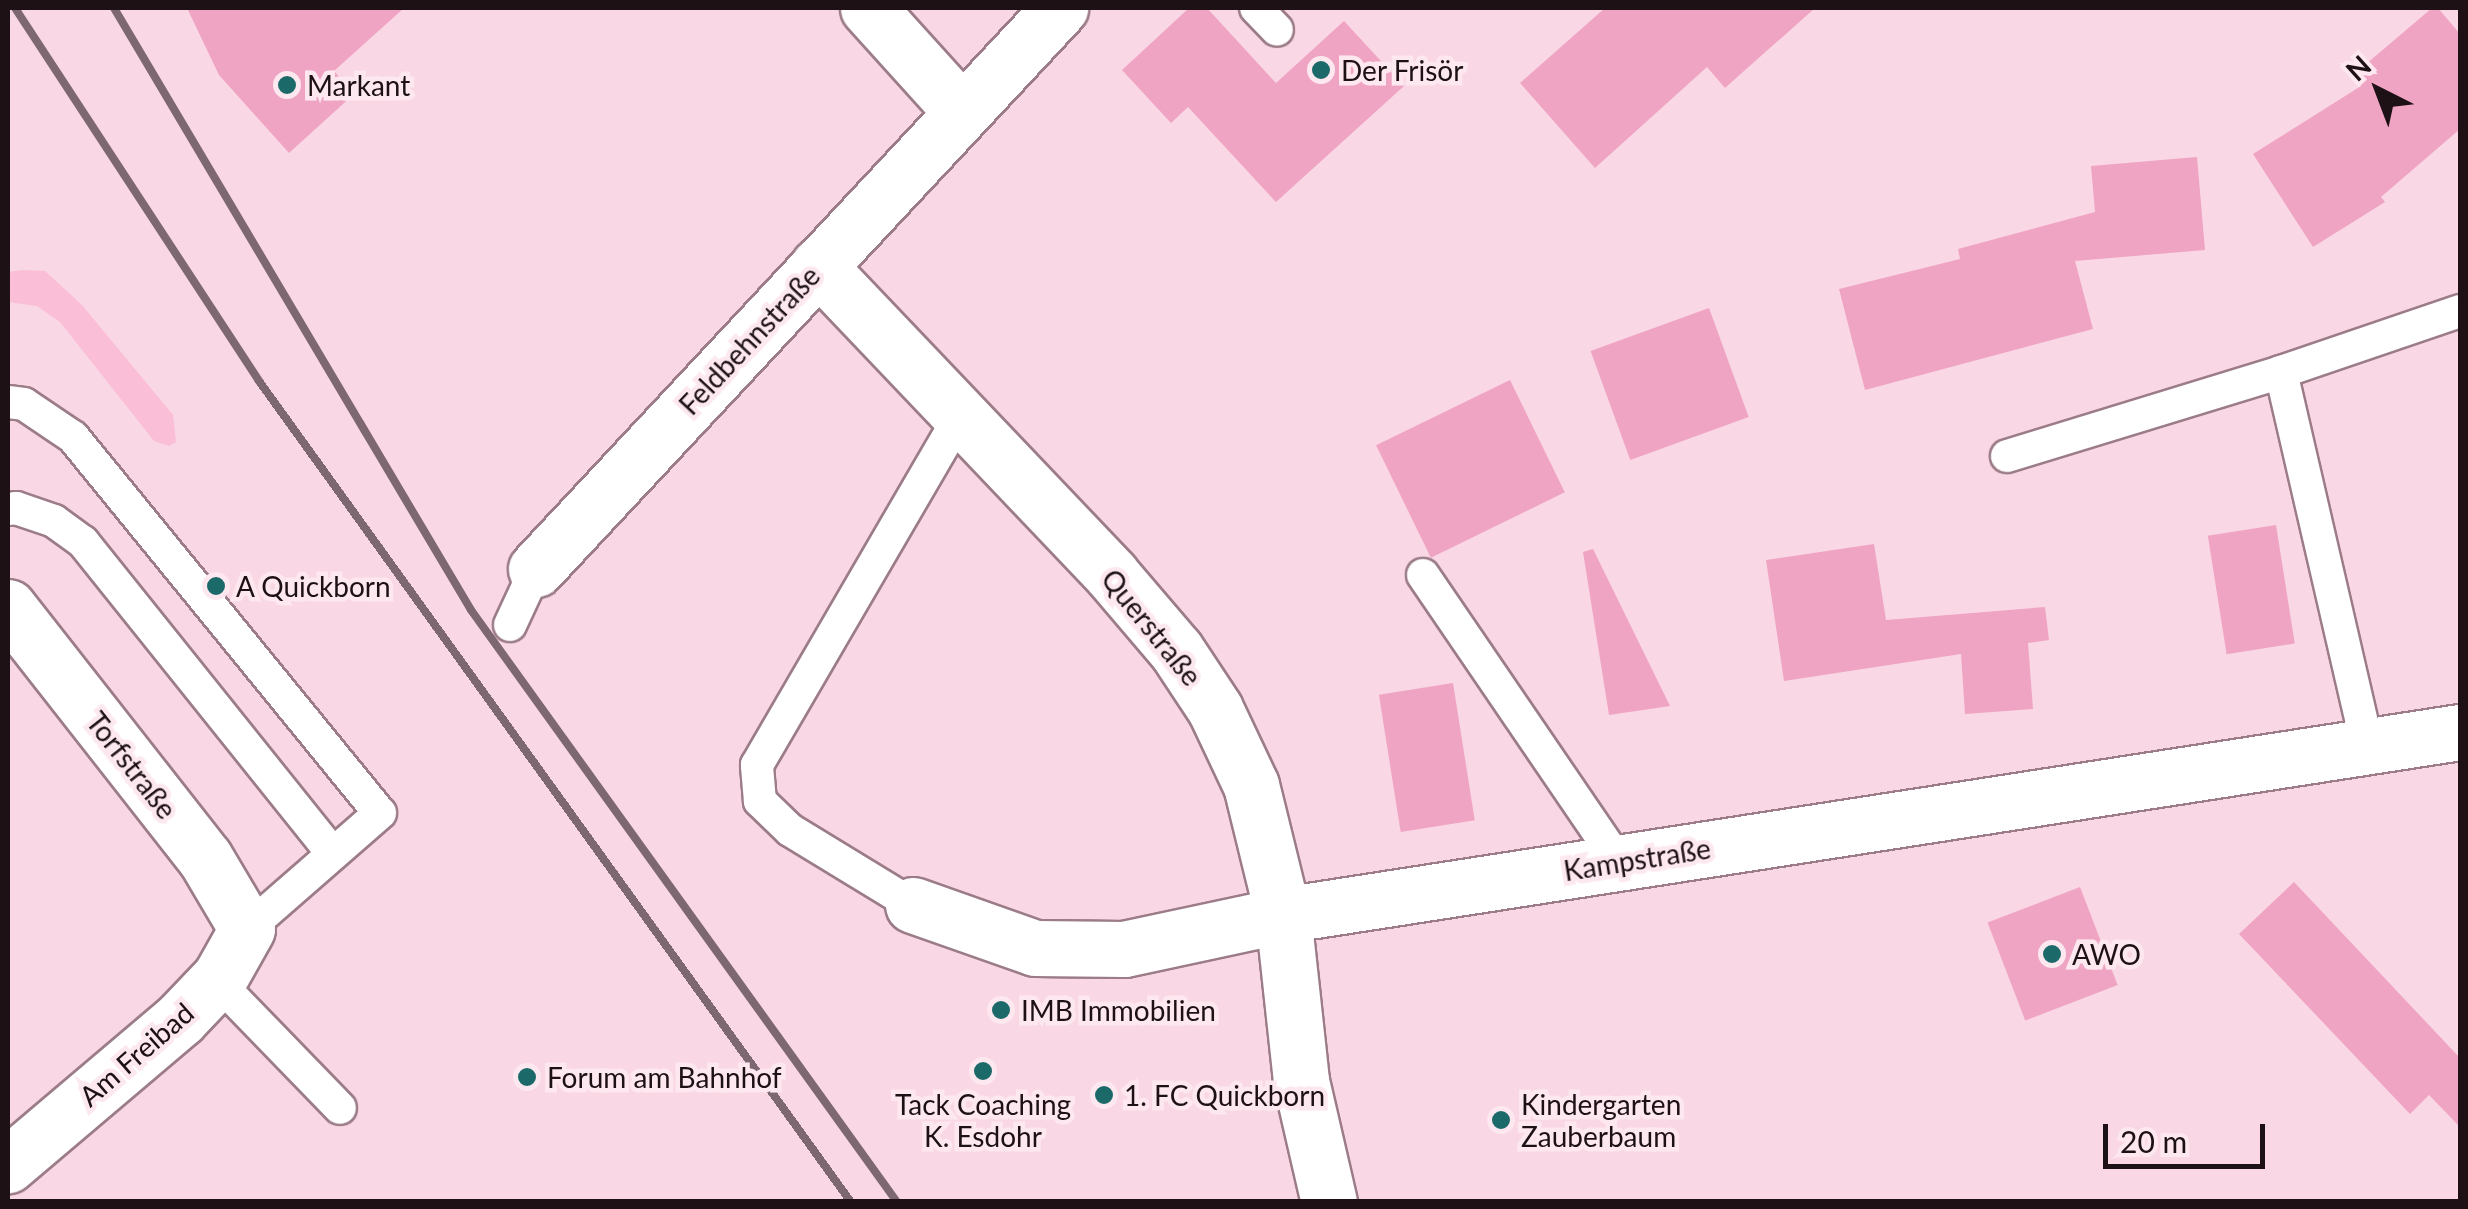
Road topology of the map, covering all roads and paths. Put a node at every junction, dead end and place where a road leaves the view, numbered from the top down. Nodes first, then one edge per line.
1 (868, 8) edge
2 (1060, 8) edge
3 (962, 112) junction
4 (818, 266) junction
5 (2460, 311) edge
6 (2281, 372) junction
7 (8, 402) edge
8 (960, 416) junction
9 (2007, 456) dead end
10 (8, 509) edge
11 (536, 569) joint
12 (1423, 575) dead end
13 (8, 608) edge
14 (510, 625) dead end
15 (2460, 732) edge
16 (2368, 745) junction
17 (332, 853) junction
18 (1619, 862) junction
19 (913, 905) joint
20 (1283, 915) junction
21 (247, 929) junction
22 (216, 980) junction
23 (340, 1108) dead end
24 (8, 1164) edge
25 (1329, 1202) edge

1 - 3 street
2 - 3 street, Feldbehnstraße
3 - 4 street, Feldbehnstraße
4 - 8 street, Querstraße
4 - 11 street, Feldbehnstraße
5 - 6 lane
6 - 9 lane
6 - 16 lane
7 - 17 lane
8 - 19 lane
8 - 20 street, Querstraße
10 - 17 lane
11 - 14 lane
12 - 18 lane
13 - 21 street, Torfstraße
15 - 16 street, Kampstraße
16 - 18 street, Kampstraße
17 - 21 lane
18 - 20 street, Kampstraße
19 - 20 street, Kampstraße
20 - 25 street, Querstraße
21 - 22 street, Am Freibad
22 - 23 lane
22 - 24 street, Am Freibad

